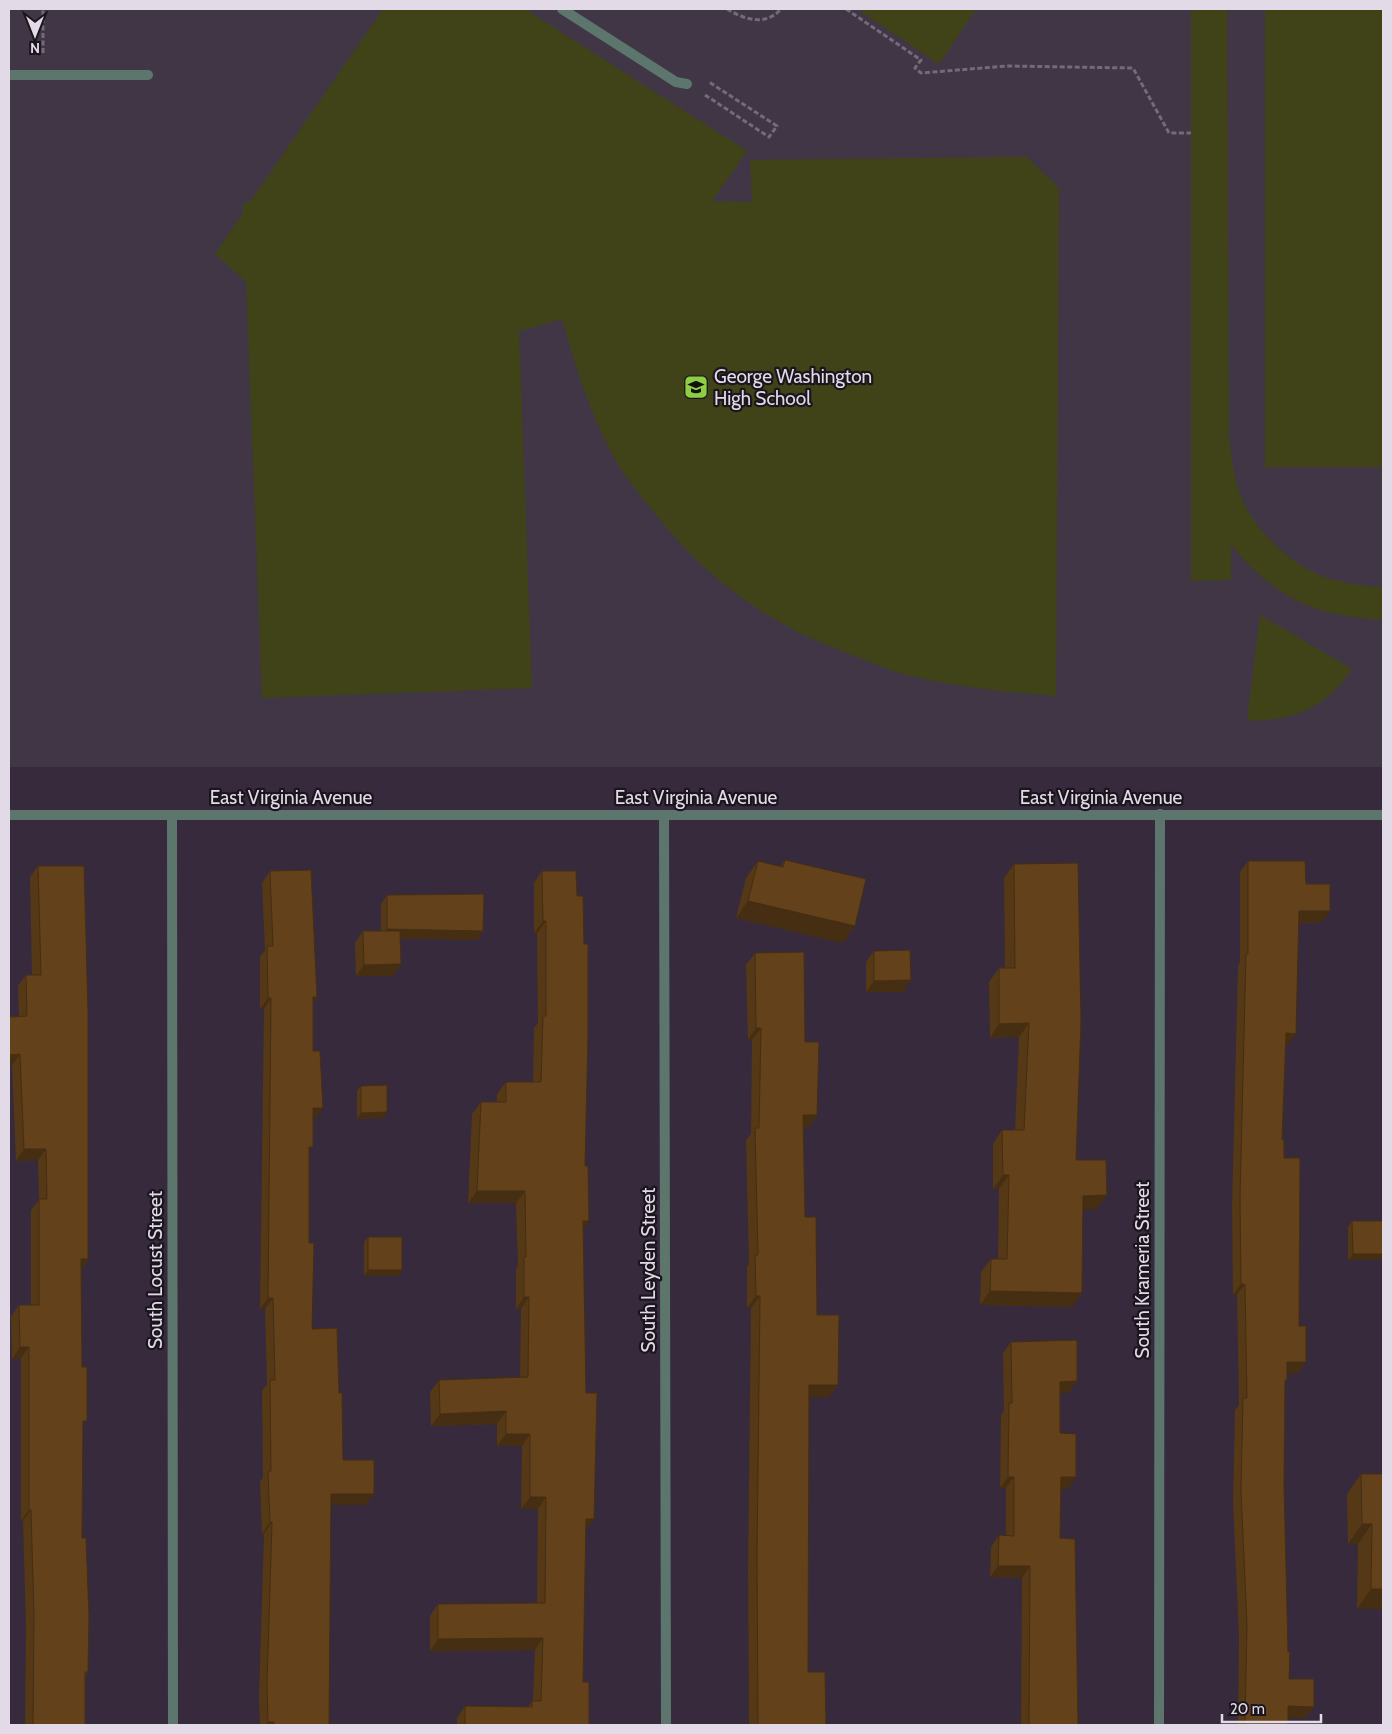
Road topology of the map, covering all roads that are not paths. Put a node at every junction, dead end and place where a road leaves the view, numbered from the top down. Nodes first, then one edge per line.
1 (562, 9) edge
2 (9, 75) edge
3 (148, 75) dead end
4 (686, 84) road end
5 (9, 814) edge
6 (172, 814) junction
7 (664, 814) junction
8 (1160, 814) junction
9 (1383, 815) edge
10 (173, 1725) edge
11 (666, 1725) edge
12 (1160, 1725) edge

1 - 4 street
2 - 3 street
5 - 6 street, East Virginia Avenue
6 - 7 street, East Virginia Avenue
6 - 10 street, South Locust Street
7 - 8 street, East Virginia Avenue
7 - 11 street, South Leyden Street
8 - 9 street, East Virginia Avenue
8 - 12 street, South Krameria Street

